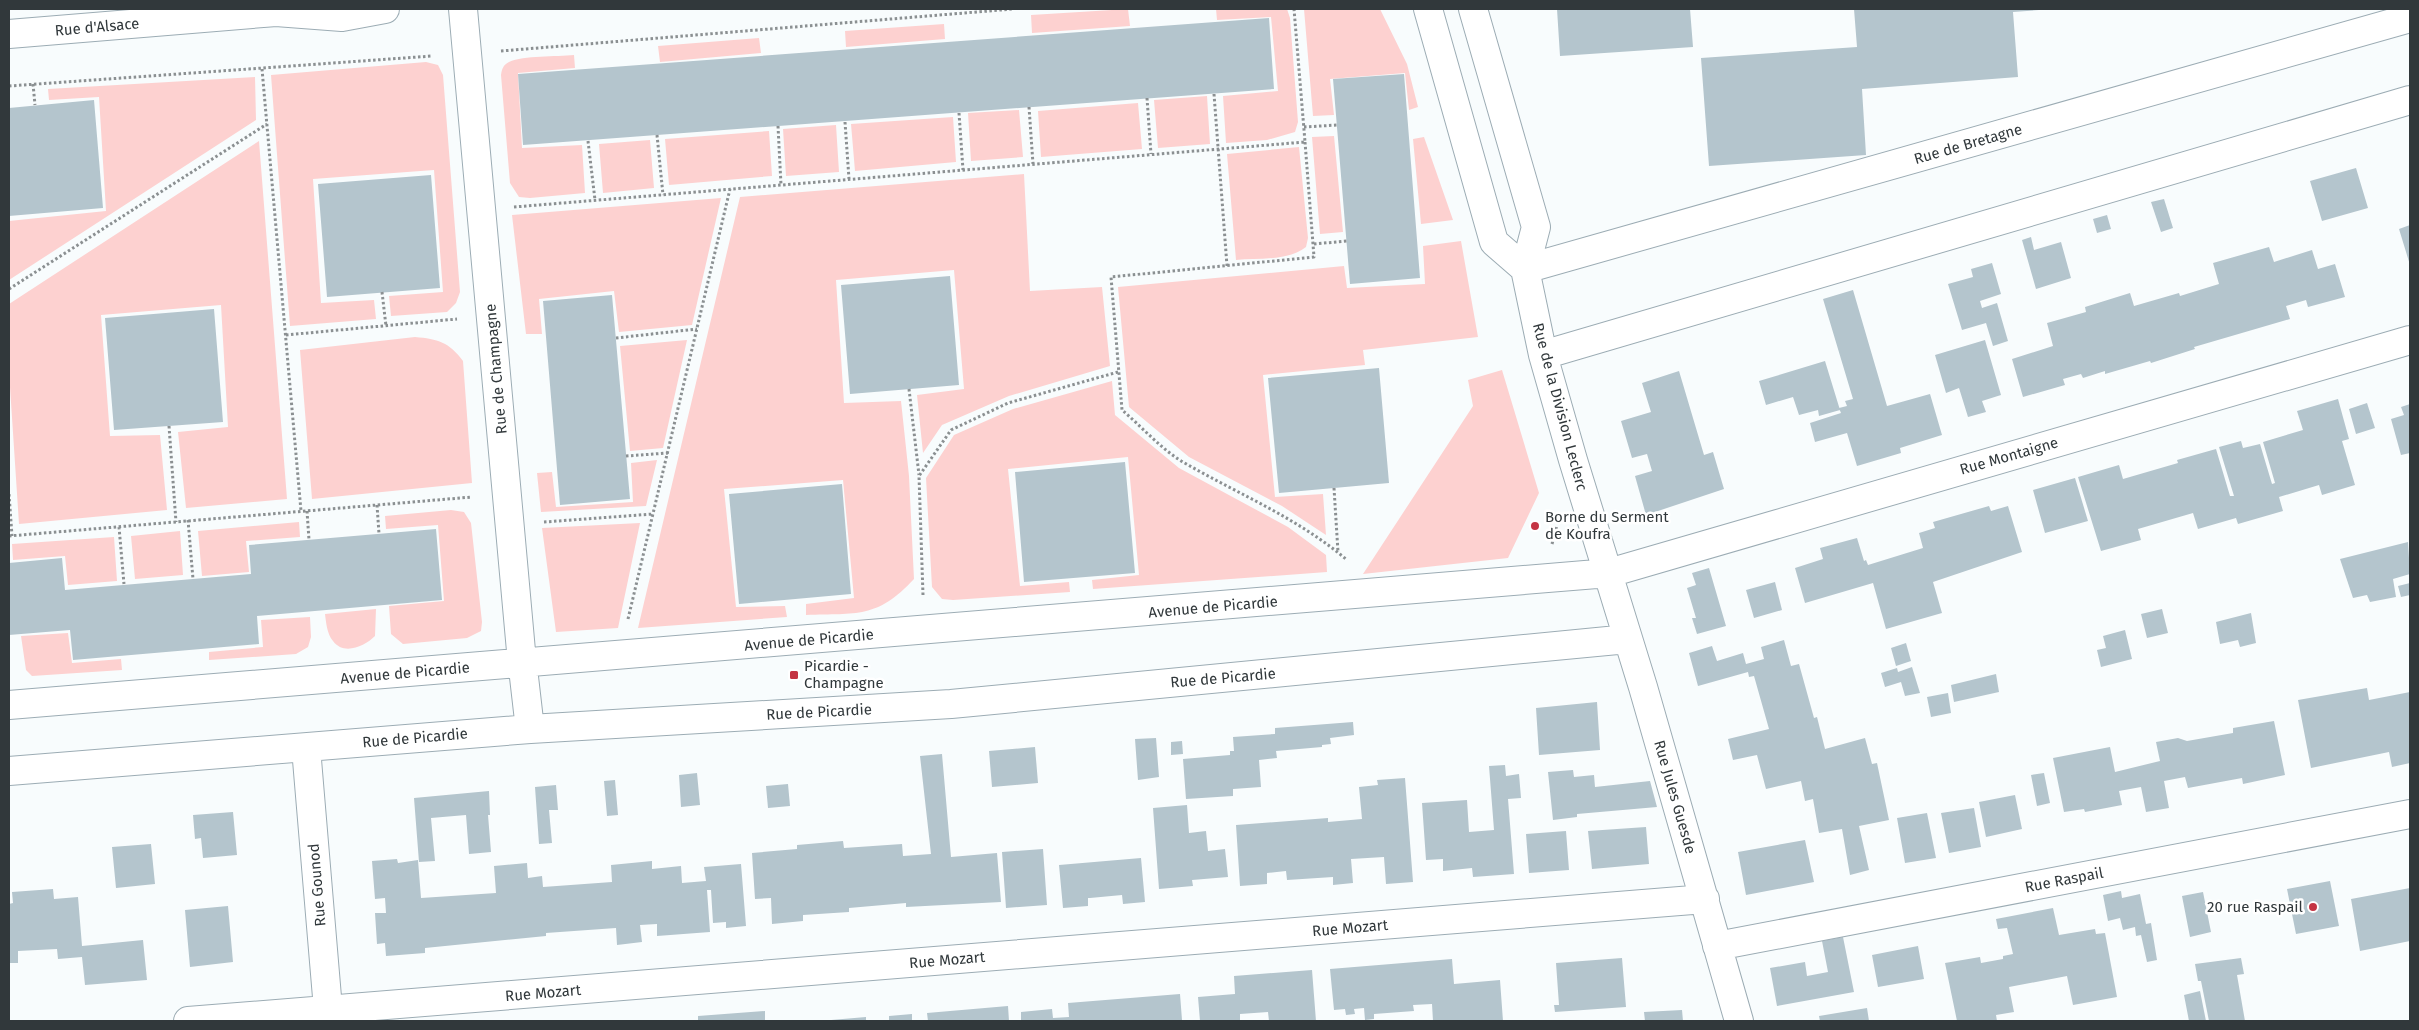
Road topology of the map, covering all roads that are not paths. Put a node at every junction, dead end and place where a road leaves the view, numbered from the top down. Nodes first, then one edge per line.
1 (385, 9) edge
2 (463, 9) edge
3 (1428, 9) edge
4 (1473, 9) edge
5 (281, 10) edge
6 (2410, 18) edge
7 (9, 34) edge
8 (2410, 100) edge
9 (1525, 269) junction
10 (2410, 340) edge
11 (1543, 355) junction
12 (1609, 573) junction
13 (1628, 639) junction
14 (524, 663) junction
15 (9, 705) edge
16 (530, 729) junction
17 (306, 748) junction
18 (9, 771) edge
19 (2410, 814) edge
20 (1705, 899) junction
21 (1717, 946) junction
22 (328, 1016) edge
23 (188, 1021) edge
24 (1739, 1021) edge

1 - 5 street, Rue d'Alsace
2 - 14 street, Rue de Champagne
3 - 9 street
4 - 9 street, Rue de la Division Leclerc
5 - 7 street, Rue d'Alsace
6 - 9 street, Rue de Bretagne
8 - 11 street
9 - 11 street, Rue de la Division Leclerc
10 - 12 street, Rue Montaigne
11 - 12 street, Rue de la Division Leclerc
12 - 13 street, Rue Jules Guesde
12 - 14 street, Avenue de Picardie
13 - 16 street, Rue de Picardie
13 - 20 street, Rue Jules Guesde
14 - 15 street, Avenue de Picardie
14 - 16 street, Rue de Champagne
16 - 17 street, Rue de Picardie
17 - 18 street, Rue de Picardie
17 - 22 street, Rue Gounod
19 - 21 street, Rue Raspail
20 - 21 street, Rue Jules Guesde
20 - 22 street, Rue Mozart
21 - 24 street, Rue Jules Guesde
22 - 23 street, Rue Mozart

